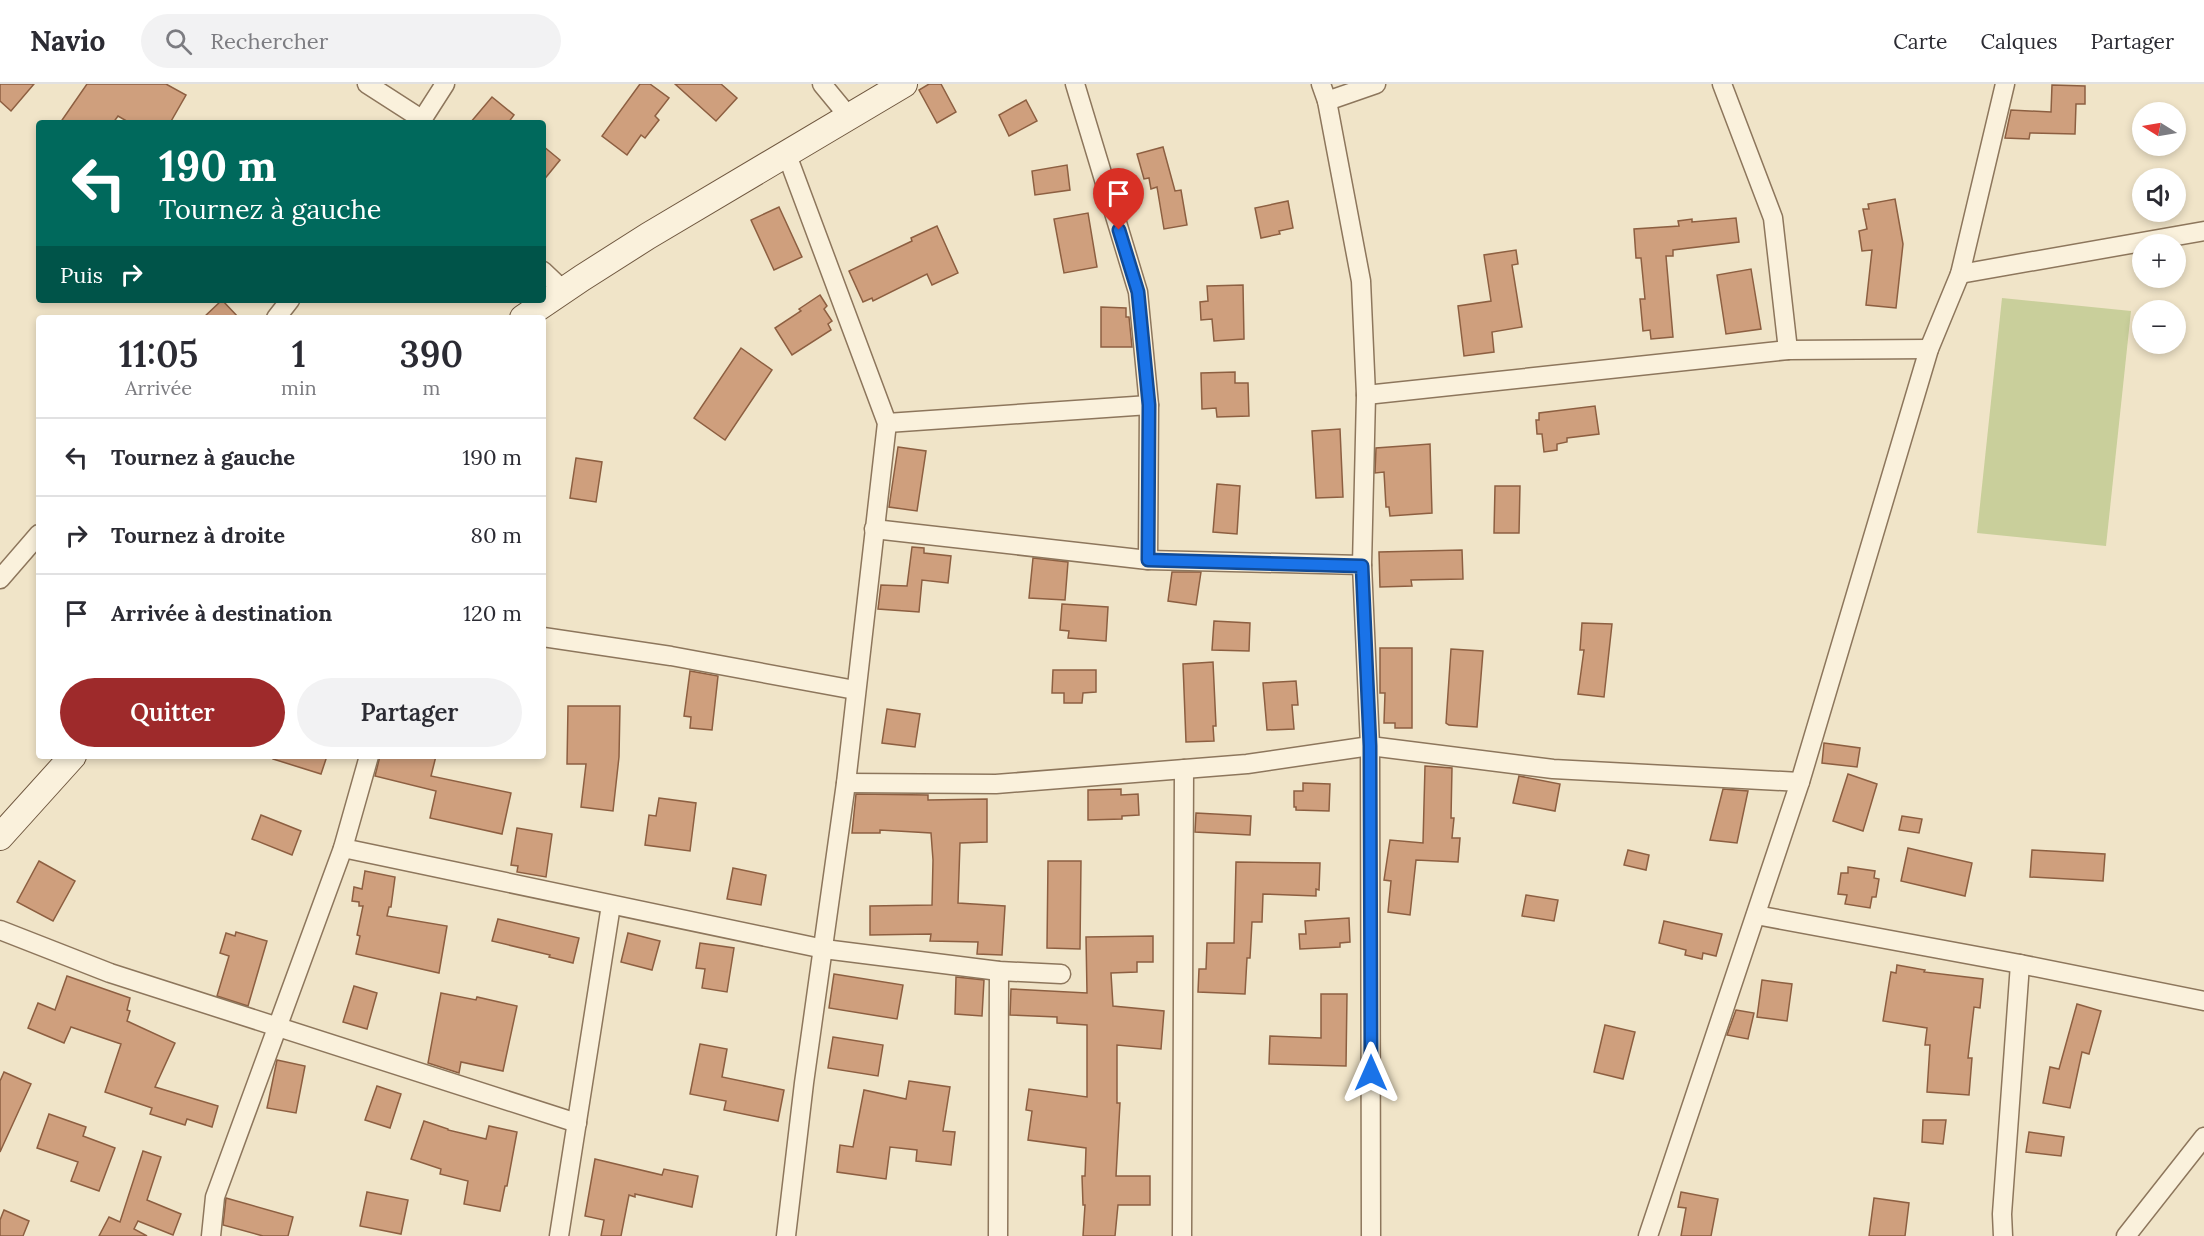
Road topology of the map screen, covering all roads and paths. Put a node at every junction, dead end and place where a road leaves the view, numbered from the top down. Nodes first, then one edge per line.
1 (367, 84) edge
2 (445, 84) edge
3 (822, 84) edge
4 (904, 84) edge
5 (1075, 84) edge
6 (1376, 84) edge
7 (1722, 84) edge
8 (2005, 84) edge
9 (1324, 93) edge
10 (850, 118) junction
11 (421, 120) edge
12 (423, 120) edge
13 (787, 155) junction
14 (2204, 231) edge
15 (546, 274) edge
16 (1960, 274) junction
17 (563, 290) junction
18 (288, 303) edge
19 (532, 314) edge
20 (278, 315) edge
21 (1929, 349) junction
22 (1788, 350) junction
23 (1366, 395) junction
24 (1149, 405) junction
25 (887, 423) junction
26 (874, 529) junction
27 (36, 537) edge
28 (1148, 560) junction
29 (1362, 566) junction
30 (0, 579) edge
31 (546, 637) edge
32 (855, 690) junction
33 (1370, 746) junction
34 (70, 759) edge
35 (368, 759) edge
36 (1184, 769) junction
37 (1800, 782) junction
38 (846, 783) junction
39 (0, 837) edge
40 (343, 848) junction
41 (611, 905) junction
42 (1756, 915) junction
43 (0, 930) edge
44 (824, 949) junction
45 (2020, 964) junction
46 (999, 971) junction
47 (1061, 974) dead end
48 (2204, 1001) edge
49 (278, 1027) junction
50 (578, 1123) junction
51 (2204, 1137) edge
52 (211, 1236) edge
53 (559, 1236) edge
54 (786, 1236) edge
55 (998, 1236) edge
56 (1182, 1236) edge
57 (1371, 1236) edge
58 (1648, 1236) edge
59 (2003, 1236) edge
60 (2127, 1236) edge

1 - 11 street
2 - 12 street
3 - 10 street
4 - 10 main road
5 - 24 street
6 - 9 street
7 - 22 street
8 - 16 street
9 - 23 street
10 - 13 main road
13 - 17 main road
13 - 25 street
14 - 16 street
15 - 17 street
16 - 21 street
17 - 19 main road
18 - 20 street
21 - 22 street
21 - 37 street
22 - 23 street
23 - 29 street
24 - 25 street
24 - 28 street
25 - 26 street
26 - 28 street
26 - 32 street
27 - 30 street
28 - 29 street
29 - 33 street
31 - 32 street
32 - 38 street
33 - 36 street
33 - 37 street
33 - 57 street
34 - 39 main road
35 - 40 street
36 - 38 street
36 - 56 street
37 - 42 street
38 - 44 street
40 - 41 street
40 - 49 street
41 - 44 street
41 - 50 street
42 - 45 street
42 - 58 street
43 - 49 street
44 - 46 street
44 - 54 street
45 - 48 street
45 - 59 street
46 - 47 street
46 - 55 street
49 - 50 street
49 - 52 street
50 - 53 street
51 - 60 street

